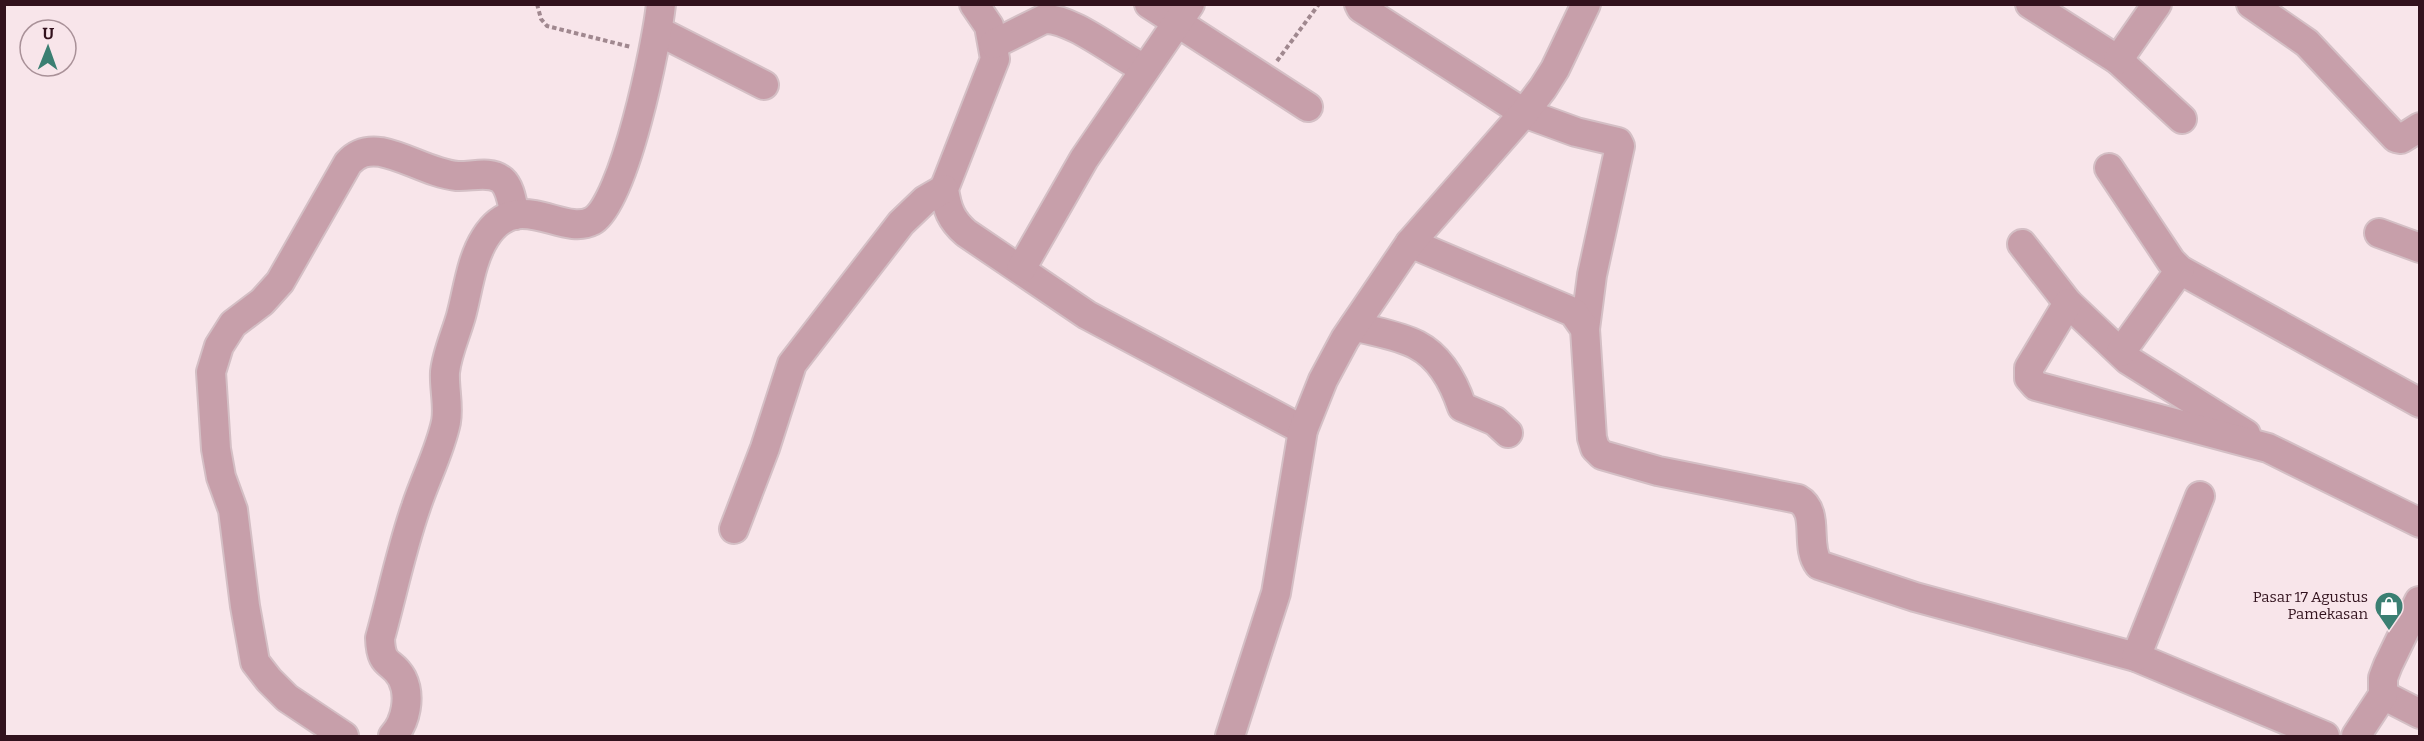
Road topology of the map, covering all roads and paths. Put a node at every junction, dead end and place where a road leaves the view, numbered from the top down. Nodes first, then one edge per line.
1 (537, 4) edge
2 (974, 4) edge
3 (1149, 4) edge
4 (1319, 4) edge
5 (1359, 4) edge
6 (1586, 4) edge
7 (2030, 4) edge
8 (2157, 4) edge
9 (2252, 4) edge
10 (1184, 13) edge
11 (657, 29) edge
12 (994, 44) junction
13 (2118, 60) junction
14 (1145, 69) junction
15 (1264, 78) junction
16 (764, 84) dead end
17 (1308, 107) dead end
18 (1524, 113) junction
19 (2182, 119) dead end
20 (2420, 127) edge
21 (2109, 168) dead end
22 (944, 189) junction
23 (515, 215) junction
24 (2379, 233) dead end
25 (1410, 243) junction
26 (2022, 244) dead end
27 (2420, 248) edge
28 (1021, 269) junction
29 (2180, 270) junction
30 (2068, 303) junction
31 (1354, 326) junction
32 (1585, 329) junction
33 (2121, 352) junction
34 (2420, 403) edge
35 (1303, 430) junction
36 (1508, 433) dead end
37 (2268, 448) junction
38 (2200, 496) dead end
39 (2420, 523) edge
40 (734, 529) dead end
41 (2420, 601) edge
42 (2136, 657) junction
43 (2383, 695) junction
44 (2420, 714) edge
45 (2317, 735) edge
46 (344, 736) edge
47 (393, 736) edge
48 (1230, 736) edge
49 (2356, 736) edge

1 - 11 path
2 - 12 street
3 - 10 street
4 - 15 path
5 - 18 street
6 - 18 street
7 - 13 street
8 - 13 street
9 - 20 street
10 - 14 street
10 - 15 street
11 - 16 street
11 - 23 street
12 - 14 street
12 - 22 street
13 - 19 street
14 - 28 street
15 - 17 street
18 - 25 street
18 - 32 street
21 - 29 street
22 - 28 street
22 - 40 street
23 - 46 street
23 - 47 street
24 - 27 street
25 - 31 street
25 - 32 street
26 - 30 street
28 - 35 street
29 - 33 street
29 - 34 street
30 - 33 street
30 - 37 street
31 - 35 street
31 - 36 street
32 - 42 street
33 - 37 street
35 - 48 street
37 - 39 street
38 - 42 street
41 - 43 street
42 - 45 street
43 - 44 street
43 - 49 street

